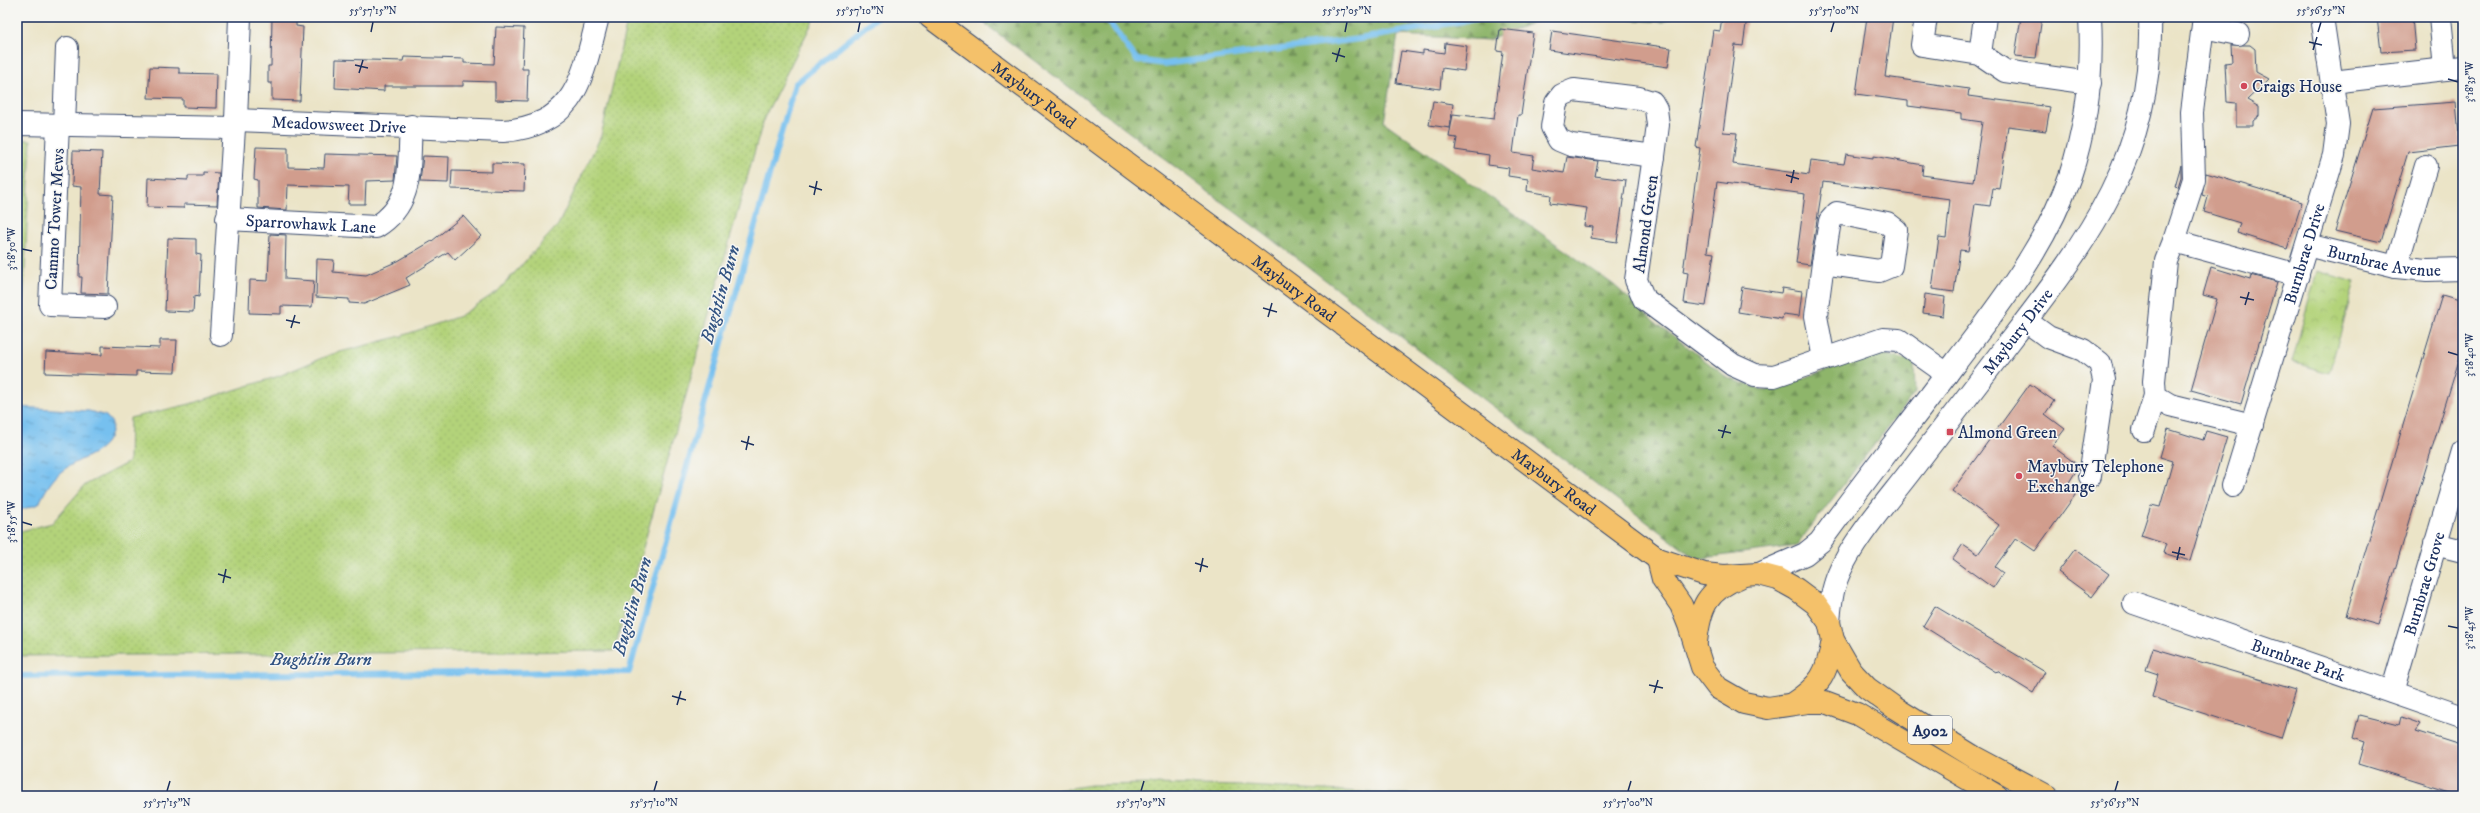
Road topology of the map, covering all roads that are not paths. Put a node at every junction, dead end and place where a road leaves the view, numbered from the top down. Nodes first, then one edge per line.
1 (240, 17) edge
2 (598, 17) edge
3 (930, 17) edge
4 (1926, 17) edge
5 (1985, 17) edge
6 (2090, 17) edge
7 (2150, 17) edge
8 (2322, 17) edge
9 (2440, 17) edge
10 (2204, 22) edge
11 (2238, 34) dead end
12 (67, 48) dead end
13 (1980, 54) junction
14 (2454, 68) edge
15 (2332, 82) junction
16 (2090, 83) junction
17 (17, 124) edge
18 (235, 124) junction
19 (61, 126) junction
20 (411, 126) junction
21 (1654, 156) junction
22 (2426, 166) dead end
23 (227, 219) junction
24 (2174, 240) junction
25 (2307, 245) junction
26 (1823, 263) dead end
27 (2396, 267) junction
28 (2463, 269) edge
29 (2298, 275) junction
30 (105, 307) dead end
31 (2026, 321) junction
32 (221, 335) dead end
33 (1824, 359) junction
34 (1947, 374) junction
35 (2155, 396) junction
36 (2252, 425) junction
37 (2144, 430) dead end
38 (2463, 452) edge
39 (2090, 476) dead end
40 (2233, 486) dead end
41 (2435, 544) junction
42 (2463, 551) edge
43 (1658, 559) junction
44 (1751, 575) junction
45 (2134, 603) dead end
46 (1831, 631) junction
47 (1696, 645) junction
48 (2392, 692) junction
49 (1791, 705) junction
50 (2463, 716) edge
51 (1998, 796) edge
52 (2048, 796) edge

1 - 18 street, Sparrowhawk Lane
2 - 20 street, Meadowsweet Drive
3 - 43 main road, Maybury Road / A902
4 - 13 street
5 - 13 street
6 - 16 street, Maybury Drive
7 - 31 street, Maybury Drive
8 - 15 street, Burnbrae Drive
9 - 14 street
10 - 11 street
10 - 24 street
12 - 19 street
13 - 16 street
14 - 15 street
15 - 25 street, Burnbrae Drive
16 - 34 street, Maybury Drive
17 - 19 street, Meadowsweet Drive
18 - 19 street, Meadowsweet Drive
18 - 20 street, Meadowsweet Drive
18 - 23 street, Sparrowhawk Lane
19 - 30 street, Cammo Tower Mews
20 - 23 street, Sparrowhawk Lane
21 - 21 street, Almond Green
21 - 33 street, Almond Green
22 - 27 street
23 - 32 street, Sparrowhawk Lane
24 - 29 street
24 - 35 street
25 - 27 street, Burnbrae Avenue
25 - 29 street, Burnbrae Drive
26 - 33 street
27 - 28 street, Burnbrae Avenue
29 - 36 street, Burnbrae Drive
31 - 39 street
31 - 46 street, Maybury Drive
33 - 34 street, Almond Green
34 - 44 street, Maybury Drive
35 - 36 street
35 - 37 street
36 - 40 street, Burnbrae Drive
38 - 41 street, Burnbrae Grove
41 - 42 street
41 - 48 street, Burnbrae Grove
43 - 44 main road, Maybury Road / A902
43 - 47 main road, A902
44 - 46 main road, Maybury Road / A902
44 - 47 main road, A902
45 - 48 street, Burnbrae Park
46 - 49 main road, A902
46 - 52 main road, Maybury Road / A902
47 - 49 main road, A902
48 - 50 street, Burnbrae Park
49 - 51 main road, A902

